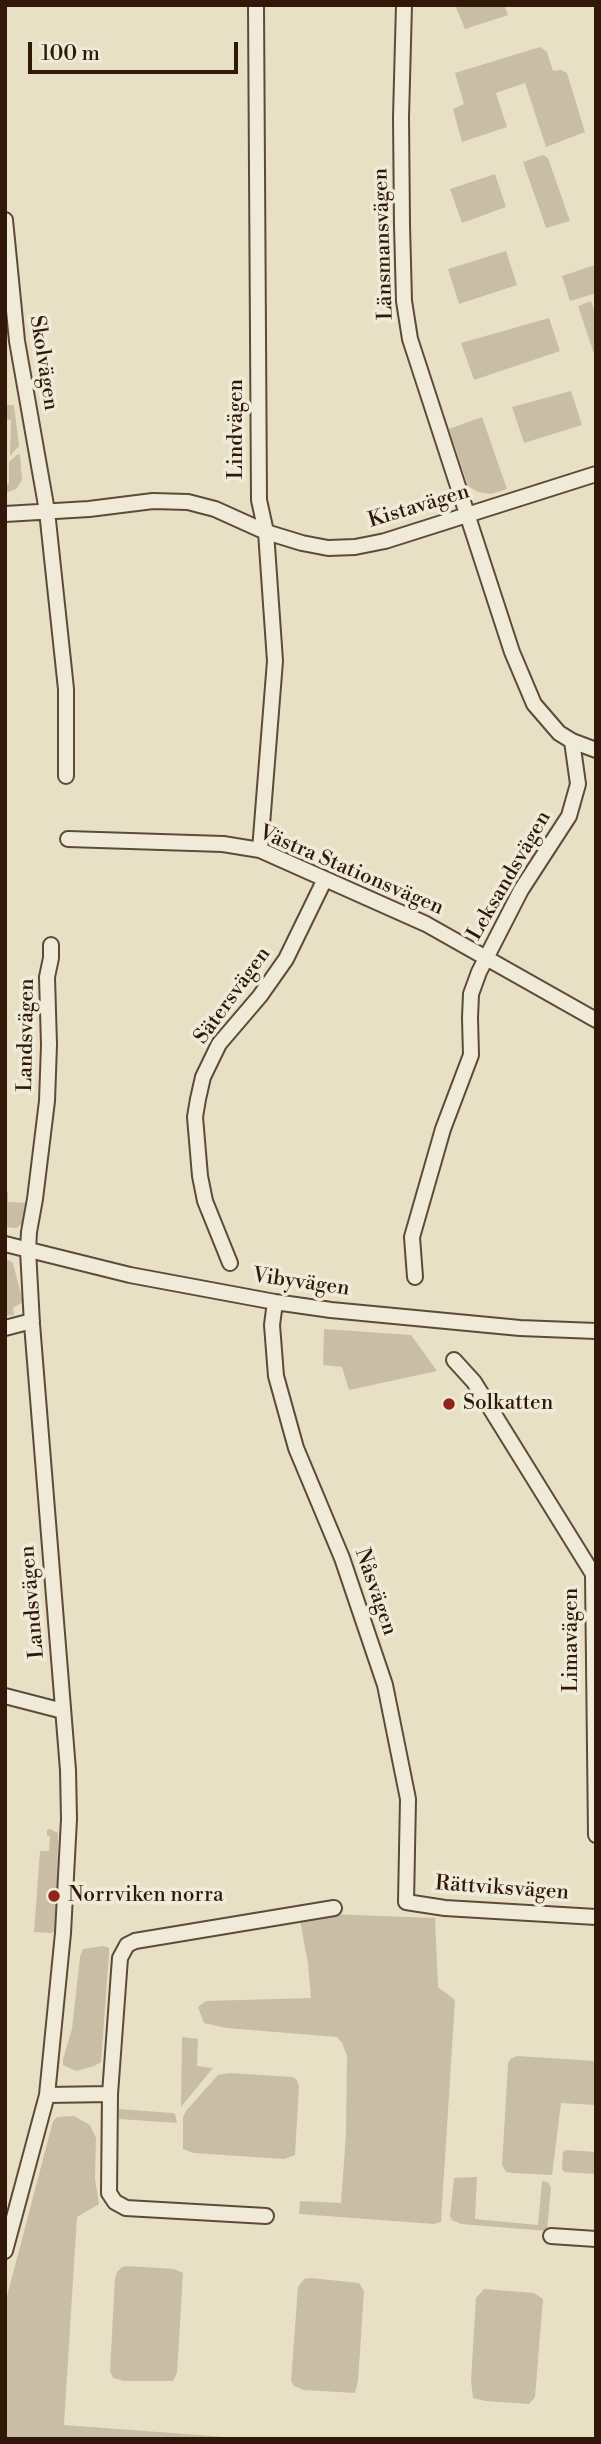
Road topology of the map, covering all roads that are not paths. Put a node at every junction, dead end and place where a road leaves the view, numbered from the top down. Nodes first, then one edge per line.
1 (256, 5) edge
2 (404, 5) edge
3 (5, 220) edge
4 (596, 474) edge
5 (47, 511) junction
6 (5, 514) edge
7 (466, 514) junction
8 (266, 532) junction
9 (572, 741) junction
10 (596, 750) edge
11 (66, 776) dead end
12 (68, 839) dead end
13 (260, 850) junction
14 (325, 879) junction
15 (51, 945) dead end
16 (486, 957) junction
17 (596, 1020) edge
18 (5, 1244) edge
19 (28, 1250) junction
20 (230, 1263) dead end
21 (415, 1277) dead end
22 (275, 1302) junction
23 (32, 1321) junction
24 (5, 1328) edge
25 (596, 1331) edge
26 (454, 1360) dead end
27 (594, 1573) edge
28 (5, 1696) edge
29 (62, 1711) junction
30 (596, 1835) edge
31 (406, 1902) joint
32 (334, 1908) dead end
33 (596, 1917) edge
34 (110, 2094) junction
35 (47, 2095) junction
36 (266, 2216) dead end
37 (551, 2236) dead end
38 (596, 2239) edge
39 (5, 2251) edge

1 - 8 street, Lindvägen
2 - 7 street, Länsmansvägen
3 - 5 street, Skolvägen
4 - 7 street, Kistavägen
5 - 6 street, Kistavägen
5 - 8 street, Kistavägen
5 - 11 street
7 - 8 street, Kistavägen
7 - 9 street
8 - 13 street, Lindvägen
9 - 10 street
9 - 16 street, Leksandsvägen
12 - 13 street, Västra Stationsvägen
13 - 14 street, Västra Stationsvägen
14 - 16 street, Västra Stationsvägen
14 - 20 street, Sätersvägen
15 - 19 street, Landsvägen
16 - 17 street, Västra Stationsvägen
16 - 21 street, Leksandsvägen
18 - 19 street, Vibyvägen
19 - 22 street, Vibyvägen
19 - 23 street, Landsvägen
22 - 25 street, Vibyvägen
22 - 31 street, Nåsvägen
23 - 24 street
23 - 29 street, Landsvägen
26 - 27 street, Limavägen
27 - 30 street, Limavägen
28 - 29 street
29 - 35 street, Landsvägen
31 - 33 street, Rättviksvägen
32 - 34 street
34 - 35 street
34 - 36 street
35 - 39 street, Landsvägen
37 - 38 street

